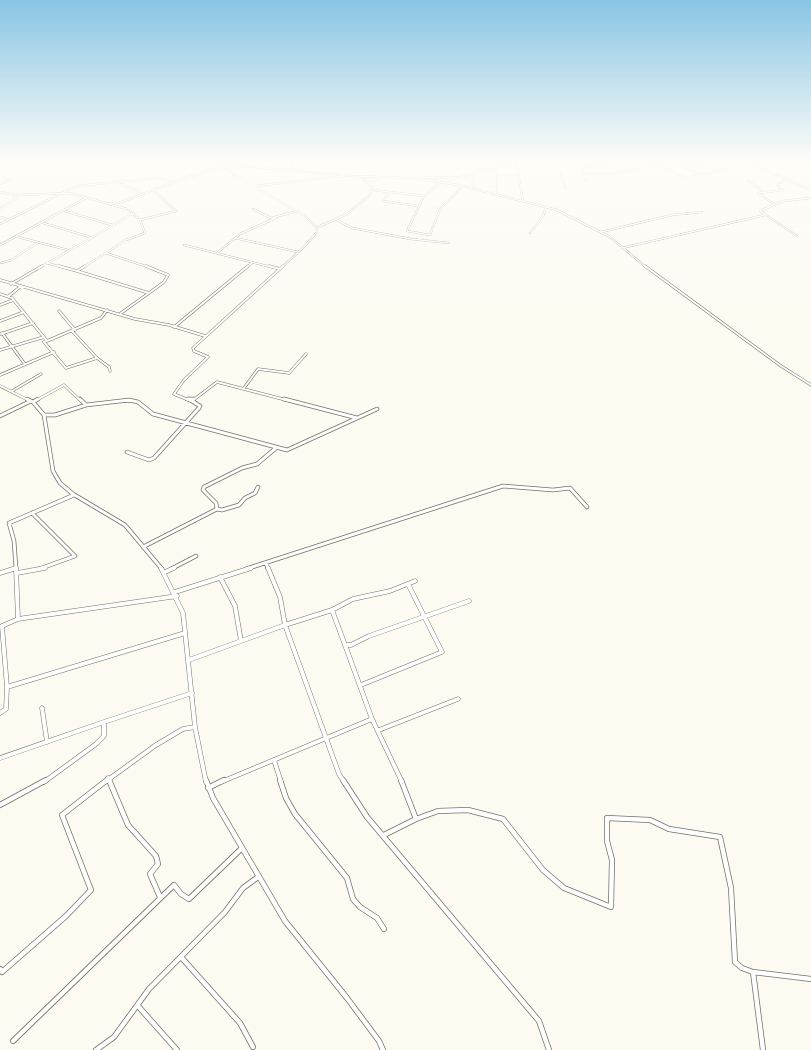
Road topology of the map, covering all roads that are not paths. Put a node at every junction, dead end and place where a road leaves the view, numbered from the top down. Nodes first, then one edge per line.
1 (26, 211) edge
2 (63, 211) joint
3 (130, 211) edge
4 (177, 211) edge
5 (257, 211) edge
6 (298, 211) joint
7 (350, 211) edge
8 (416, 211) edge
9 (439, 211) edge
10 (545, 211) edge
11 (555, 211) edge
12 (760, 211) edge
13 (702, 212) dead end
14 (134, 213) junction
15 (765, 215) junction
16 (0, 217) edge
17 (276, 218) junction
18 (9, 220) junction
19 (140, 220) junction
20 (337, 220) junction
21 (41, 223) junction
22 (0, 224) edge
23 (112, 225) junction
24 (317, 228) junction
25 (600, 232) junction
26 (530, 233) dead end
27 (16, 236) junction
28 (797, 236) dead end
29 (90, 237) junction
30 (235, 238) junction
31 (39, 242) junction
32 (449, 243) dead end
33 (0, 245) edge
34 (184, 245) dead end
35 (622, 248) junction
36 (68, 250) junction
37 (298, 252) junction
38 (106, 253) junction
39 (217, 253) junction
40 (253, 262) junction
41 (1, 263) edge
42 (47, 263) junction
43 (279, 269) junction
44 (77, 272) junction
45 (0, 280) edge
46 (11, 284) junction
47 (21, 286) junction
48 (149, 293) junction
49 (0, 294) edge
50 (9, 297) junction
51 (13, 300) junction
52 (0, 305) edge
53 (107, 310) junction
54 (59, 311) dead end
55 (24, 312) junction
56 (121, 314) junction
57 (0, 321) edge
58 (33, 323) junction
59 (174, 327) junction
60 (74, 330) junction
61 (1, 334) edge
62 (205, 336) junction
63 (44, 337) junction
64 (47, 340) junction
65 (10, 346) junction
66 (0, 350) edge
67 (54, 352) junction
68 (306, 354) dead end
69 (97, 358) junction
70 (24, 363) junction
71 (110, 371) dead end
72 (41, 374) dead end
73 (0, 375) edge
74 (811, 385) edge
75 (0, 386) edge
76 (244, 388) junction
77 (12, 392) junction
78 (192, 401) junction
79 (32, 402) junction
80 (87, 405) junction
81 (377, 409) dead end
82 (0, 416) edge
83 (44, 416) junction
84 (357, 418) junction
85 (184, 423) junction
86 (276, 448) junction
87 (127, 452) dead end
88 (258, 487) dead end
89 (75, 495) junction
90 (587, 507) dead end
91 (218, 509) junction
92 (32, 513) junction
93 (143, 547) junction
94 (196, 556) dead end
95 (266, 563) junction
96 (16, 568) junction
97 (165, 572) junction
98 (0, 573) edge
99 (17, 573) junction
100 (220, 577) junction
101 (415, 581) dead end
102 (408, 584) junction
103 (176, 594) junction
104 (469, 601) dead end
105 (332, 610) junction
106 (424, 617) junction
107 (18, 619) junction
108 (285, 625) junction
109 (1, 627) edge
110 (185, 633) junction
111 (241, 641) junction
112 (345, 645) junction
113 (189, 660) junction
114 (361, 685) junction
115 (7, 687) junction
116 (192, 693) junction
117 (458, 699) dead end
118 (42, 708) dead end
119 (0, 713) edge
120 (372, 719) junction
121 (104, 722) junction
122 (195, 727) junction
123 (379, 729) junction
124 (326, 738) junction
125 (47, 742) junction
126 (0, 758) edge
127 (274, 760) junction
128 (108, 778) junction
129 (208, 788) junction
130 (0, 805) edge
131 (416, 819) junction
132 (384, 835) junction
133 (241, 849) junction
134 (258, 877) junction
135 (160, 897) junction
136 (384, 929) dead end
137 (181, 957) junction
138 (0, 969) edge
139 (753, 972) junction
140 (811, 979) edge
141 (138, 1005) junction
142 (13, 1041) dead end
143 (252, 1047) dead end
144 (96, 1050) edge
145 (177, 1050) edge
146 (383, 1050) edge
147 (549, 1050) edge
148 (763, 1050) edge

1 - 18 street
2 - 21 street
2 - 23 street
3 - 14 street
4 - 19 street
5 - 17 street
6 - 17 street
6 - 24 street
7 - 20 street
8 - 9 street
10 - 26 street
11 - 25 street
12 - 15 street
13 - 25 street
14 - 19 street
14 - 23 street
15 - 28 street
15 - 35 street
16 - 18 street
17 - 30 street
18 - 22 street
19 - 38 street
20 - 24 street
20 - 32 street
21 - 27 street
21 - 29 street
23 - 29 street
24 - 37 street
25 - 35 street
27 - 31 street
27 - 33 street
29 - 36 street
30 - 37 street
30 - 39 street
31 - 36 street
31 - 41 street
34 - 39 street
35 - 74 street
36 - 42 street
37 - 43 street
38 - 44 street
38 - 48 street
39 - 40 street
40 - 43 street
40 - 59 street
42 - 44 street
42 - 46 street
43 - 62 street
44 - 48 street
45 - 46 street
46 - 47 street
47 - 50 street
47 - 53 street
48 - 56 street
49 - 50 street
50 - 51 street
51 - 52 street
51 - 55 street
53 - 56 street
53 - 60 street
54 - 60 street
55 - 57 street
55 - 58 street
56 - 59 street
58 - 61 street
58 - 63 street
59 - 62 street
60 - 64 street
60 - 69 street
61 - 65 street
62 - 78 street
63 - 64 street
63 - 65 street
64 - 67 street
65 - 66 street
65 - 70 street
67 - 69 street
67 - 70 street
68 - 76 street
69 - 71 street
70 - 73 street
72 - 77 street
75 - 77 street
76 - 78 street
76 - 84 street
77 - 79 street
78 - 85 street
79 - 80 street
79 - 82 street
79 - 83 street
80 - 83 street
80 - 85 street
81 - 84 street
83 - 89 street
84 - 86 street
85 - 86 street
85 - 87 street
86 - 91 street
88 - 91 street
89 - 92 street
89 - 93 street
90 - 95 street
91 - 93 street
92 - 96 street
92 - 99 street
93 - 97 street
94 - 97 street
95 - 100 street
95 - 108 street
96 - 98 street
96 - 99 street
97 - 103 street
99 - 107 street
100 - 103 street
100 - 111 street
101 - 102 street
102 - 105 street
102 - 106 street
103 - 107 street
103 - 110 street
104 - 106 street
105 - 108 street
105 - 112 street
106 - 112 street
106 - 114 street
107 - 109 street
108 - 111 street
108 - 124 street
109 - 115 street
110 - 113 street
110 - 115 street
111 - 113 street
112 - 114 street
113 - 116 street
114 - 120 street
115 - 119 street
116 - 121 street
116 - 122 street
117 - 123 street
118 - 125 street
120 - 123 street
120 - 124 street
121 - 125 street
121 - 130 street
122 - 128 street
122 - 129 street
123 - 131 street
124 - 127 street
124 - 132 street
125 - 126 street
127 - 129 street
127 - 136 street
128 - 135 street
128 - 138 street
129 - 133 street
131 - 132 street
131 - 139 street
132 - 147 street
133 - 134 street
133 - 135 street
134 - 137 street
134 - 146 street
135 - 142 street
137 - 141 street
137 - 143 street
139 - 140 street
139 - 148 street
141 - 144 street
141 - 145 street

